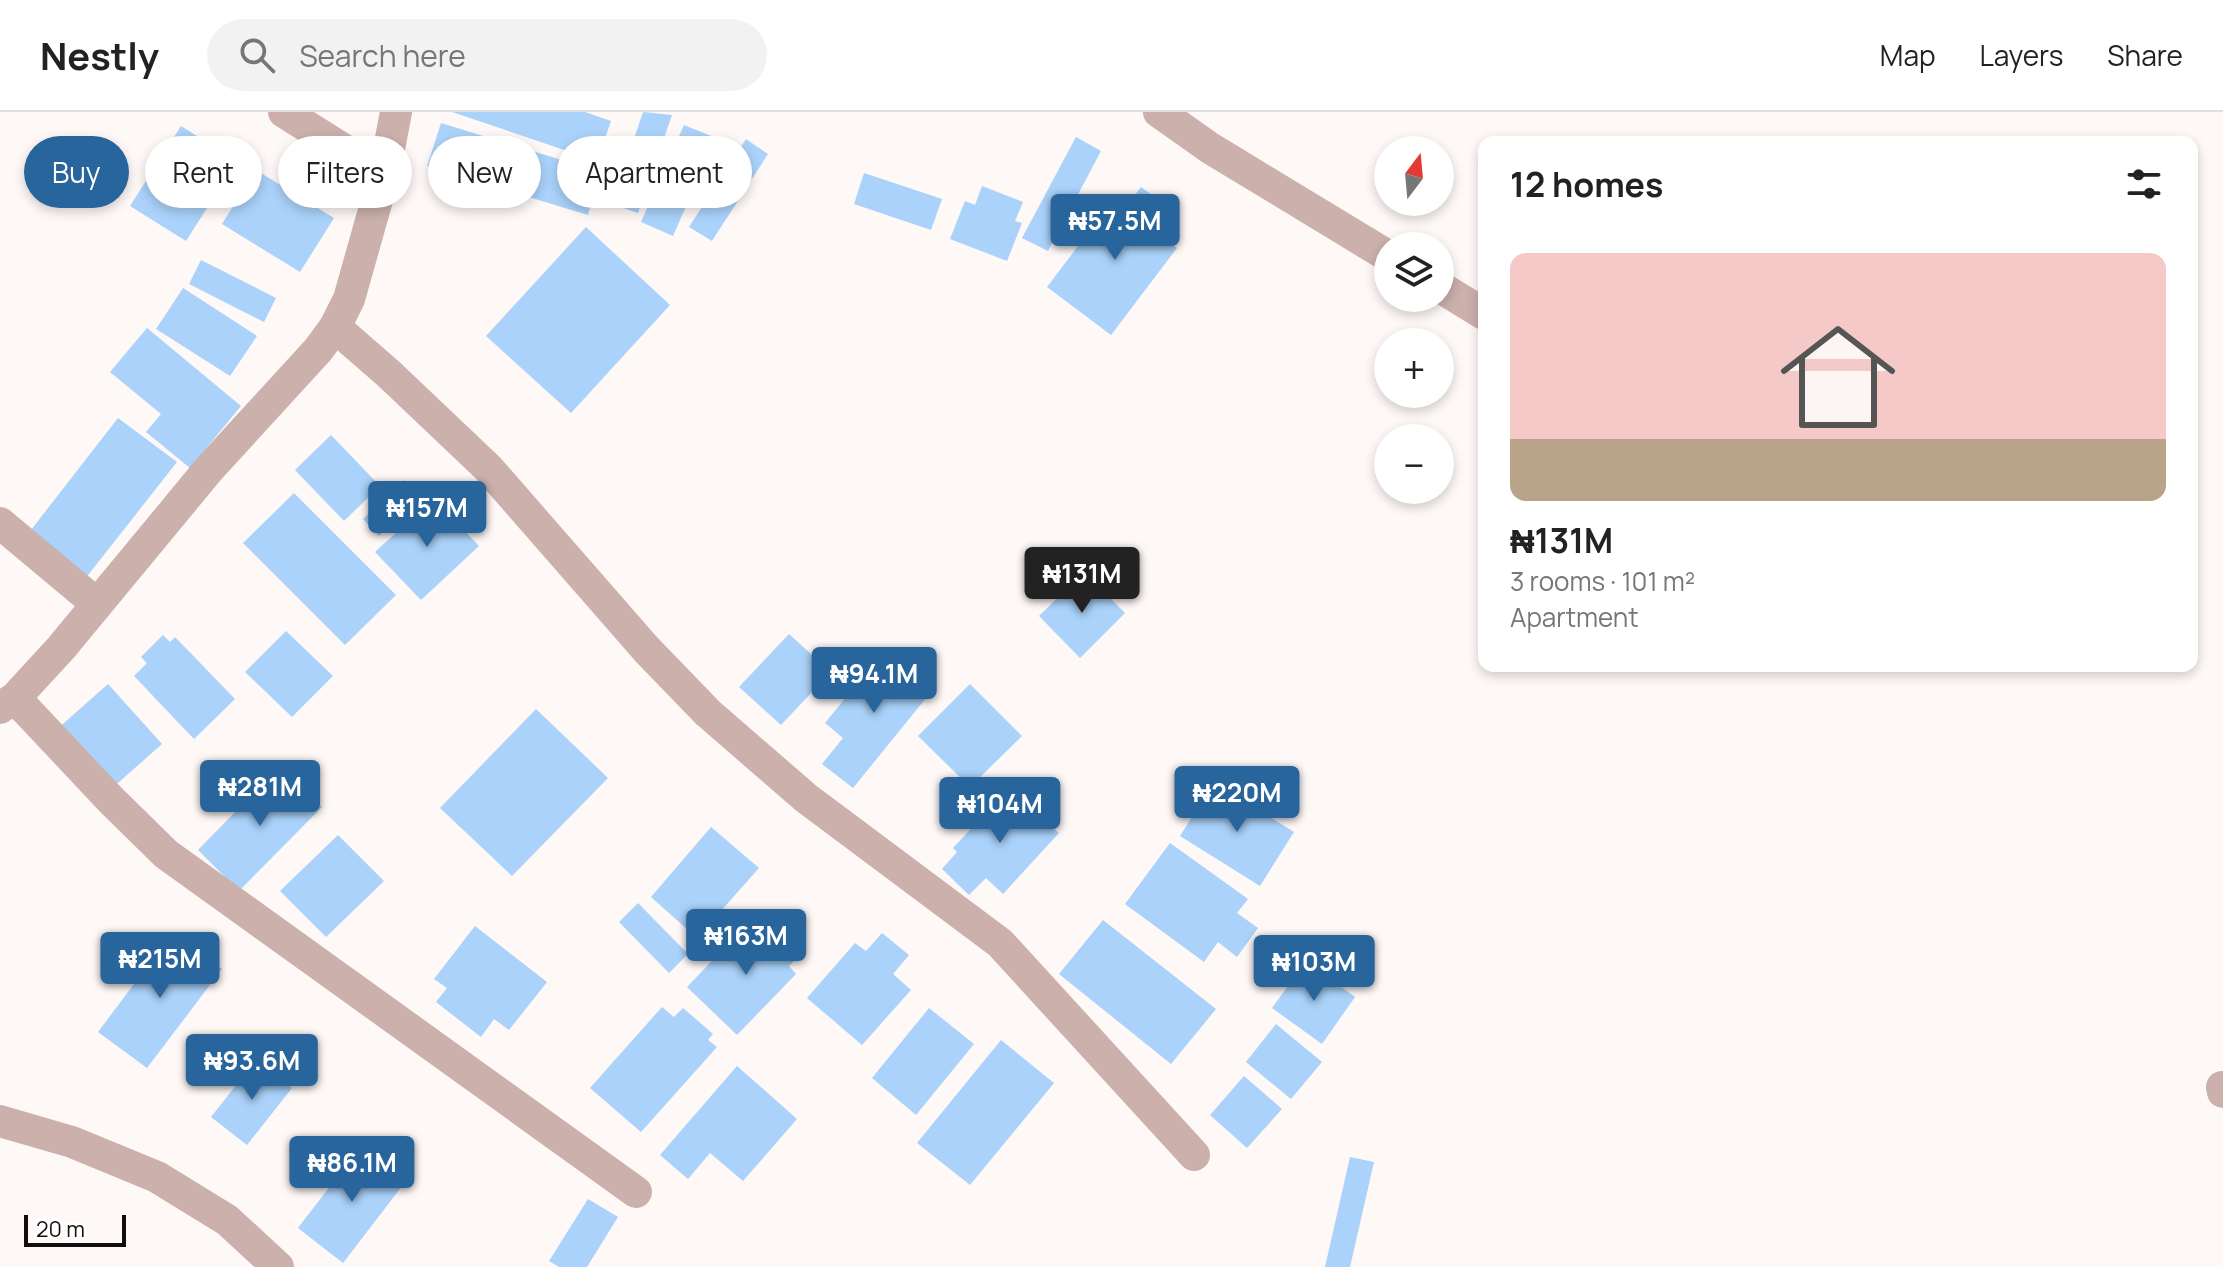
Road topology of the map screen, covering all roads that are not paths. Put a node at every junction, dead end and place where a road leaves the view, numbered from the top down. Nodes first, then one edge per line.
1 (284, 112) edge
2 (396, 112) edge
3 (1159, 112) edge
4 (322, 136) edge
5 (391, 136) edge
6 (375, 208) edge
7 (1374, 248) edge
8 (1454, 296) edge
9 (1478, 310) edge
10 (335, 327) junction
11 (0, 523) edge
12 (97, 604) junction
13 (8, 703) edge
14 (0, 1121) edge
15 (1194, 1155) dead end
16 (636, 1192) dead end
17 (278, 1267) edge

1 - 4 street
2 - 5 street
3 - 7 street
6 - 10 street
8 - 9 street
10 - 12 street
10 - 15 street
11 - 12 street
12 - 13 street
13 - 16 street
14 - 17 street

